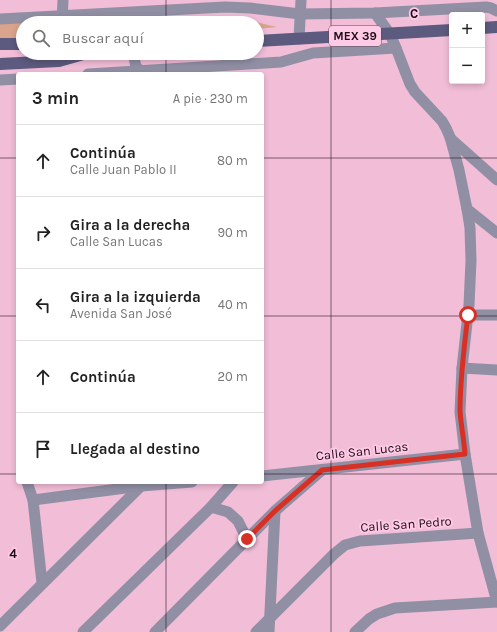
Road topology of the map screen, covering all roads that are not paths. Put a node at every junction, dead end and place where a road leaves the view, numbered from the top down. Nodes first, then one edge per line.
1 (63, 0) edge
2 (301, 0) edge
3 (497, 11) edge
4 (375, 13) junction
5 (300, 14) junction
6 (62, 16) edge
7 (103, 16) edge
8 (0, 19) edge
9 (16, 19) edge
10 (497, 27) edge
11 (485, 28) edge
12 (449, 30) edge
13 (390, 34) junction
14 (298, 39) junction
15 (264, 41) edge
16 (0, 44) edge
17 (16, 44) edge
18 (396, 48) junction
19 (34, 60) edge
20 (134, 60) edge
21 (0, 64) edge
22 (140, 70) junction
23 (114, 72) edge
24 (16, 79) edge
25 (0, 80) edge
26 (450, 137) junction
27 (497, 180) edge
28 (467, 208) junction
29 (497, 233) edge
30 (468, 315) junction
31 (497, 315) edge
32 (462, 368) junction
33 (497, 369) edge
34 (465, 454) junction
35 (322, 470) junction
36 (264, 476) edge
37 (28, 484) edge
38 (166, 484) edge
39 (231, 484) edge
40 (141, 486) junction
41 (34, 500) junction
42 (210, 507) junction
43 (275, 511) junction
44 (478, 534) junction
45 (247, 539) junction
46 (42, 583) junction
47 (497, 602) edge
48 (270, 619) junction
49 (0, 626) edge
50 (83, 632) edge
51 (155, 632) edge
52 (256, 632) edge
53 (269, 632) edge
54 (355, 632) edge

1 - 6 street
2 - 5 street
3 - 4 street
4 - 5 street
4 - 13 street
5 - 7 street
5 - 14 street
8 - 9 street
10 - 11 main road
12 - 13 main road, MEX 39
13 - 14 main road, MEX 39
13 - 18 street
14 - 15 main road, MEX 39
16 - 17 main road
18 - 22 street
18 - 26 street
19 - 21 main road
20 - 22 street
22 - 23 street
24 - 25 street
26 - 27 street
26 - 28 street
28 - 29 street
28 - 30 street
30 - 31 street
30 - 32 street
32 - 33 street
32 - 34 street
34 - 35 street, Calle San Lucas
34 - 44 street
35 - 36 street, Calle San Lucas
35 - 43 street
37 - 41 street
38 - 40 street
39 - 42 street
40 - 41 street
40 - 46 street
41 - 46 street
42 - 45 street
42 - 50 street
43 - 45 street
43 - 48 street
44 - 47 street
44 - 48 street, Calle San Pedro
45 - 51 street
46 - 49 street
47 - 54 street
48 - 52 street, Calle San Pedro
48 - 53 street

